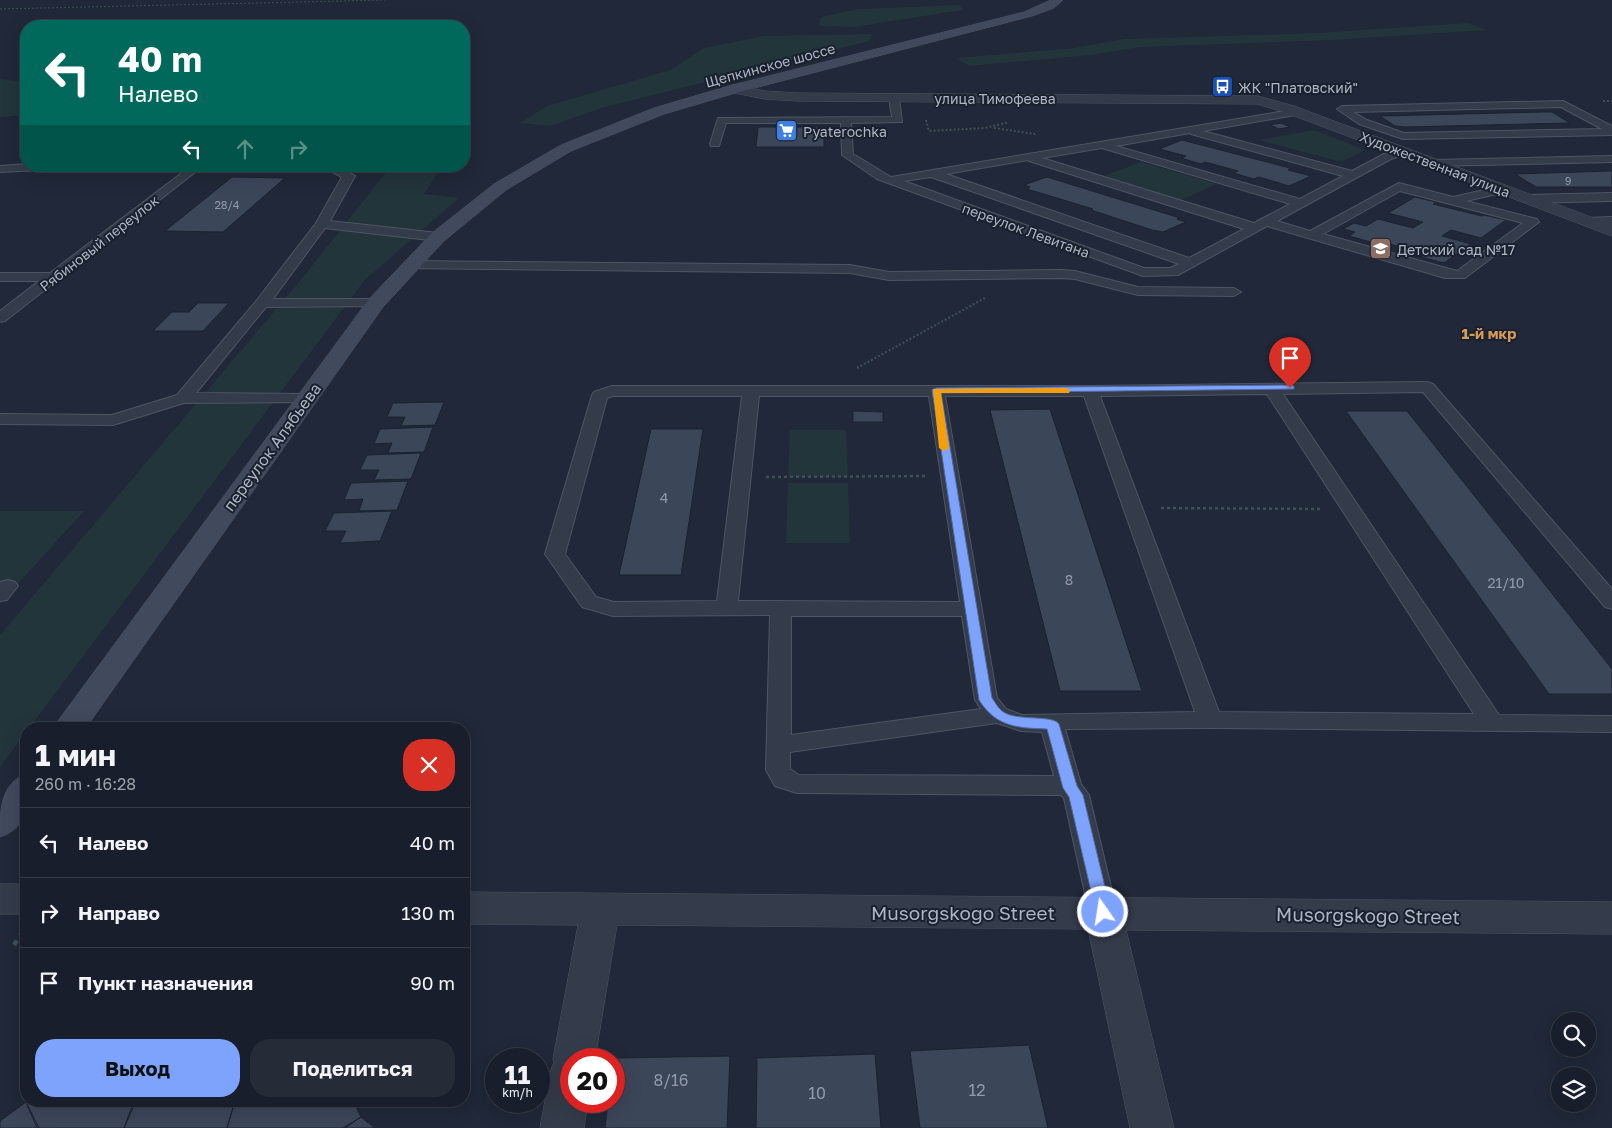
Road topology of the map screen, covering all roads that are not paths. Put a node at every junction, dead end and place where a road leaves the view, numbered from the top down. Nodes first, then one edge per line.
1 (1058, 0) edge
2 (734, 89) junction
3 (894, 98) junction
4 (1258, 100) joint
5 (1297, 112) junction
6 (846, 120) junction
7 (1188, 130) junction
8 (1612, 131) edge
9 (1394, 133) junction
10 (1365, 138) junction
11 (715, 144) dead end
12 (1102, 145) junction
13 (1404, 153) junction
14 (1029, 157) junction
15 (1612, 159) edge
16 (1432, 163) junction
17 (20, 168) edge
18 (0, 169) edge
19 (190, 172) edge
20 (340, 172) edge
21 (932, 174) junction
22 (1353, 175) junction
23 (885, 179) junction
24 (500, 187) joint
25 (1502, 190) junction
26 (1612, 197) edge
27 (1526, 199) junction
28 (1453, 200) junction
29 (1301, 203) junction
30 (1612, 221) edge
31 (1587, 222) junction
32 (322, 224) junction
33 (1260, 225) junction
34 (1612, 231) edge
35 (1312, 235) junction
36 (438, 237) junction
37 (1190, 263) junction
38 (411, 265) junction
39 (0, 277) edge
40 (55, 277) junction
41 (1234, 292) dead end
42 (262, 303) junction
43 (376, 303) junction
44 (0, 318) edge
45 (1271, 388) junction
46 (936, 390) junction
47 (751, 391) junction
48 (1090, 391) junction
49 (183, 398) junction
50 (307, 399) junction
51 (0, 419) edge
52 (1612, 602) edge
53 (727, 607) junction
54 (781, 609) junction
55 (971, 609) junction
56 (998, 715) junction
57 (1210, 720) junction
58 (1056, 721) dead end
59 (73, 722) edge
60 (1492, 722) junction
61 (1612, 724) edge
62 (779, 744) junction
63 (1070, 788) junction
64 (20, 795) edge
65 (0, 823) edge
66 (0, 898) edge
67 (20, 899) edge
68 (470, 908) edge
69 (600, 910) junction
70 (1103, 912) junction
71 (1612, 918) edge
72 (576, 1048) edge
73 (564, 1113) edge
74 (562, 1128) edge
75 (1152, 1128) edge

1 - 2 main road, Щепкинское шоссе
2 - 3 street, улица Тимофеева
2 - 24 main road, Щепкинское шоссе
3 - 4 street, улица Тимофеева
3 - 6 lane
4 - 5 street, Художественная улица
5 - 7 lane
5 - 10 street, Художественная улица
6 - 11 lane
6 - 23 lane, переулок Левитана
7 - 12 lane
7 - 22 lane
8 - 9 lane
8 - 9 lane
9 - 10 lane
10 - 13 street, Художественная улица
12 - 14 lane
12 - 29 lane
13 - 16 street, Художественная улица
13 - 22 lane
14 - 21 lane
14 - 33 lane
15 - 16 lane
16 - 25 street, Художественная улица
17 - 18 lane
19 - 40 lane, Рябиновый переулок
20 - 32 lane
21 - 23 lane
21 - 37 lane
22 - 29 lane
23 - 37 lane, переулок Левитана
24 - 36 main road, переулок Алябьева
25 - 27 street, Художественная улица
25 - 28 lane
26 - 27 lane
27 - 31 street, Художественная улица
28 - 35 lane
28 - 35 lane
29 - 33 lane
30 - 31 lane
31 - 34 street, Художественная улица
32 - 36 lane
32 - 42 lane
33 - 35 lane
33 - 37 lane
36 - 38 main road, переулок Алябьева
38 - 41 lane
38 - 43 main road, переулок Алябьева
39 - 40 lane
40 - 44 lane, Рябиновый переулок
42 - 43 lane
42 - 49 lane
43 - 50 main road, переулок Алябьева
45 - 48 lane
45 - 52 lane
45 - 60 lane
46 - 47 lane
46 - 48 lane
46 - 55 lane
47 - 53 lane
47 - 53 lane
48 - 57 lane
49 - 50 lane
49 - 51 lane
50 - 59 main road, переулок Алябьева
53 - 54 lane
54 - 55 lane
54 - 62 lane
55 - 56 lane
56 - 62 lane
56 - 63 lane
57 - 58 lane
57 - 60 lane
60 - 61 lane
62 - 63 lane
63 - 70 lane
64 - 65 main road
66 - 67 street
68 - 69 street, Musorgskogo Street
69 - 70 street, Musorgskogo Street
69 - 72 street
70 - 71 street, Musorgskogo Street
70 - 75 street
73 - 74 street

